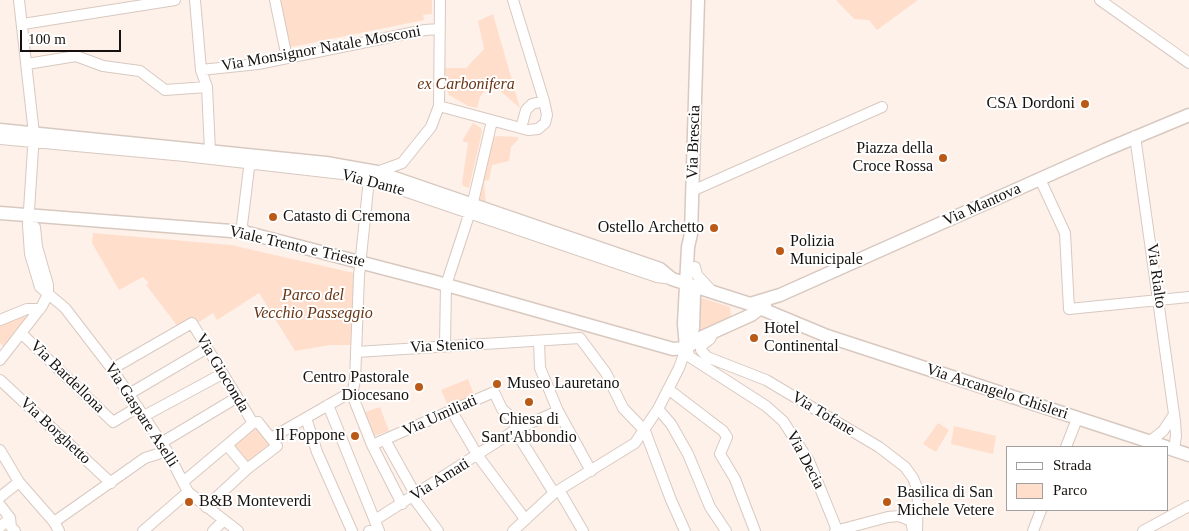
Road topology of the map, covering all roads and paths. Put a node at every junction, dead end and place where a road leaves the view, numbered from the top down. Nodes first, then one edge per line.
1 (20, 0) edge
2 (175, 0) edge
3 (195, 0) edge
4 (275, 0) edge
5 (440, 0) edge
6 (513, 0) edge
7 (1100, 0) edge
8 (699, 1) edge
9 (23, 24) junction
10 (440, 29) junction
11 (1144, 30) junction
12 (1189, 57) edge
13 (286, 58) junction
14 (1189, 63) edge
15 (27, 64) junction
16 (201, 70) junction
17 (207, 87) junction
18 (544, 101) junction
19 (439, 106) junction
20 (882, 107) dead end
21 (1188, 114) edge
22 (492, 121) junction
23 (521, 128) junction
24 (0, 130) edge
25 (1135, 136) junction
26 (34, 138) junction
27 (0, 139) edge
28 (137, 144) junction
29 (173, 147) junction
30 (126, 151) junction
31 (210, 151) junction
32 (185, 156) junction
33 (288, 159) junction
34 (241, 163) junction
35 (253, 164) junction
36 (272, 166) junction
37 (373, 176) junction
38 (1040, 179) junction
39 (692, 191) junction
40 (471, 209) junction
41 (0, 213) edge
42 (28, 215) junction
43 (528, 224) junction
44 (513, 228) junction
45 (240, 231) junction
46 (691, 234) junction
47 (362, 262) junction
48 (694, 267) junction
49 (672, 279) junction
50 (446, 285) junction
51 (690, 285) junction
52 (48, 294) junction
53 (722, 296) junction
54 (775, 296) junction
55 (1189, 297) edge
56 (1160, 301) junction
57 (40, 309) junction
58 (754, 309) junction
59 (0, 320) edge
60 (792, 321) junction
61 (586, 324) junction
62 (729, 324) junction
63 (714, 330) junction
64 (22, 333) junction
65 (827, 336) junction
66 (580, 338) junction
67 (539, 342) junction
68 (445, 345) junction
69 (207, 348) junction
70 (686, 348) junction
71 (356, 352) junction
72 (2, 353) edge
73 (718, 367) junction
74 (112, 369) junction
75 (222, 374) junction
76 (0, 380) edge
77 (668, 389) junction
78 (350, 392) junction
79 (129, 394) junction
80 (236, 398) junction
81 (328, 405) junction
82 (658, 409) junction
83 (451, 410) junction
84 (558, 411) junction
85 (141, 412) junction
86 (1173, 416) junction
87 (306, 418) junction
88 (1078, 419) junction
89 (253, 423) junction
90 (517, 430) junction
91 (645, 431) junction
92 (271, 438) junction
93 (385, 440) junction
94 (1149, 442) junction
95 (227, 445) junction
96 (372, 445) junction
97 (1066, 446) edge
98 (1162, 446) edge
99 (1168, 446) edge
100 (164, 447) junction
101 (1169, 448) edge
102 (0, 450) edge
103 (1189, 455) edge
104 (478, 456) junction
105 (247, 469) junction
106 (591, 471) junction
107 (19, 482) junction
108 (183, 482) junction
109 (111, 483) junction
110 (188, 492) junction
111 (556, 492) junction
112 (0, 497) edge
113 (413, 497) junction
114 (402, 504) junction
115 (0, 505) edge
116 (1189, 506) edge
117 (206, 507) junction
118 (918, 507) junction
119 (1041, 511) edge
120 (888, 517) junction
121 (10, 518) junction
122 (524, 519) junction
123 (224, 520) junction
124 (375, 520) junction
125 (57, 526) edge
126 (0, 527) edge
127 (842, 530) edge
128 (15, 531) edge
129 (143, 531) edge
130 (213, 531) edge
131 (238, 531) edge
132 (352, 531) edge
133 (379, 531) edge
134 (438, 531) edge
135 (513, 531) edge
136 (583, 531) edge
137 (685, 531) edge
138 (726, 531) edge
139 (754, 531) edge
140 (913, 531) edge
141 (917, 531) edge
142 (1033, 531) edge
143 (1143, 531) edge

1 - 9 street, Via Gaspare Aselli
2 - 9 street
3 - 16 street, Via Monsignor Natale Mosconi
4 - 13 street
5 - 10 street
6 - 18 street
7 - 11 street
8 - 39 main road, Via Brescia
9 - 15 street, Via Gaspare Aselli
10 - 13 street, Via Monsignor Natale Mosconi
10 - 19 street
11 - 12 street
11 - 14 street
13 - 16 street, Via Monsignor Natale Mosconi
15 - 17 street
15 - 26 street, Via Gaspare Aselli
16 - 17 street, Via Monsignor Natale Mosconi
17 - 31 street, Via Monsignor Natale Mosconi
18 - 23 street
18 - 23 street
19 - 22 street
19 - 37 street
20 - 39 street
21 - 25 main road, Via Mantova
22 - 23 street
22 - 40 street
24 - 26 main road, Via Dante
25 - 38 main road, Via Mantova
25 - 56 street, Via Rialto
26 - 27 street, Via Dante
26 - 28 main road, Via Dante
26 - 30 street, Via Dante
26 - 42 street, Via Gaspare Aselli
28 - 29 main road, Via Dante
28 - 30 street
29 - 31 main road, Via Dante
29 - 32 street, Via Dante
30 - 32 street, Via Dante
31 - 33 main road, Via Dante
32 - 34 street, Via Dante
33 - 36 street, Via Dante
33 - 37 main road, Via Dante
34 - 35 street, Via Dante
34 - 45 street
35 - 36 street, Via Dante
35 - 45 street
36 - 37 street, Via Dante
37 - 40 main road, Via Dante
37 - 47 street
38 - 54 main road, Via Mantova
38 - 56 street
39 - 46 main road, Via Brescia
40 - 43 main road, Via Dante
40 - 44 street, Via Dante
40 - 50 street
41 - 42 main road, Viale Trento e Trieste
42 - 45 main road, Viale Trento e Trieste
42 - 52 street, Via Gaspare Aselli
43 - 44 street
43 - 49 main road, Via Dante
44 - 49 street, Via Dante
45 - 47 main road, Viale Trento e Trieste
46 - 48 main road
46 - 51 main road, Via Brescia
47 - 50 main road, Viale Trento e Trieste
47 - 71 street
48 - 51 main road
48 - 53 street
49 - 51 main road, Via Dante
50 - 61 main road, Viale Trento e Trieste
50 - 68 street
51 - 53 main road, Via Dante
51 - 70 main road
52 - 57 street
52 - 74 street, Via Gaspare Aselli
53 - 58 main road, Via Dante
53 - 62 main road
54 - 58 main road, Via Mantova
54 - 60 main road
55 - 56 street
56 - 86 street, Via Rialto
57 - 59 street
57 - 64 street
58 - 60 main road, Via Arcangelo Ghisleri
58 - 62 main road, Via Mantova
58 - 65 main road, Via Arcangelo Ghisleri
60 - 65 main road, Via Arcangelo Ghisleri
61 - 66 street
61 - 70 main road, Viale Trento e Trieste
62 - 63 main road, Via Mantova
63 - 70 main road, Via Mantova
63 - 73 street, Via Tofane
64 - 72 street
64 - 85 street, Via Bardellona
65 - 88 main road, Via Arcangelo Ghisleri
66 - 67 street
66 - 91 street
67 - 68 street, Via Stenico
67 - 84 street
68 - 71 street, Via Stenico
69 - 74 street, Via Gioconda
69 - 75 street, Via Gioconda
69 - 79 street
70 - 73 street, Via Decia
70 - 77 street
71 - 78 street
73 - 118 street, Via Tofane
73 - 127 street, Via Decia
74 - 79 street, Via Gaspare Aselli
75 - 80 street, Via Gioconda
75 - 85 street
76 - 109 street, Via Borghetto
77 - 82 street
77 - 139 street
78 - 81 street
78 - 96 street
79 - 85 street, Via Gaspare Aselli
80 - 89 street, Via Gioconda
80 - 100 street
81 - 87 street
81 - 124 street
82 - 91 street
82 - 138 street
83 - 90 street, Via Umiliati
83 - 93 street, Via Umiliati
83 - 104 street
84 - 90 street, Via Amati
84 - 106 street
85 - 100 street, Via Gaspare Aselli
86 - 94 street
86 - 99 street, Via Rialto
87 - 92 street
87 - 132 street
88 - 94 main road, Via Arcangelo Ghisleri
88 - 97 street
89 - 92 street, Via Gioconda
89 - 95 street
90 - 104 street, Via Amati
90 - 111 street
91 - 106 street
91 - 137 street
92 - 105 street
93 - 96 street, Via Umiliati
93 - 113 street
94 - 98 main road, Via Arcangelo Ghisleri
95 - 105 street
95 - 108 street
96 - 114 street
100 - 108 street, Via Gaspare Aselli
100 - 109 street
101 - 103 main road, Via Arcangelo Ghisleri
102 - 107 street
104 - 113 street, Via Amati
104 - 122 street
105 - 117 street
106 - 111 street
107 - 112 street
107 - 125 street
108 - 110 street, Via Gaspare Aselli
109 - 125 street
110 - 117 street, Via Gaspare Aselli
110 - 129 street
111 - 122 street
111 - 136 street
113 - 114 street, Via Amati
113 - 134 street
114 - 124 street, Via Amati
115 - 121 street
116 - 143 street
117 - 123 street, Via Gaspare Aselli
118 - 120 street
118 - 141 street, Via Tofane
119 - 142 street
120 - 127 street
120 - 140 street
121 - 126 street
121 - 128 street
122 - 135 street
123 - 130 street
123 - 131 street, Via Gaspare Aselli
124 - 133 street

